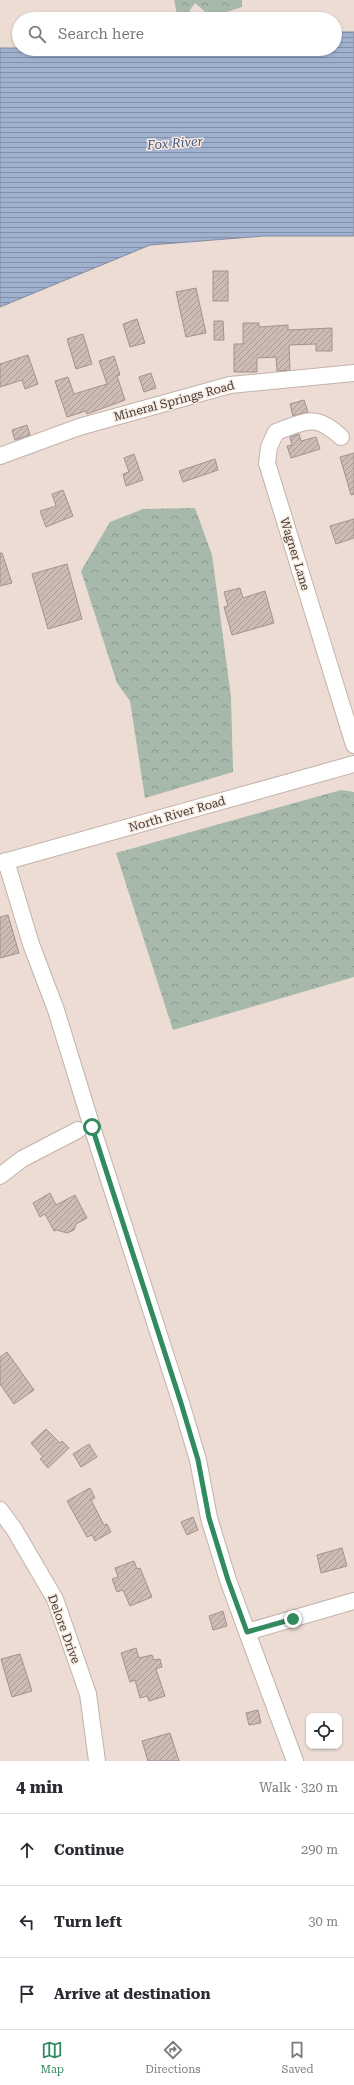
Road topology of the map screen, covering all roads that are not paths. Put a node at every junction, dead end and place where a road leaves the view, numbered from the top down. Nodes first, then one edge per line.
1 (354, 373) edge
2 (342, 437) dead end
3 (0, 456) edge
4 (354, 745) edge
5 (354, 764) edge
6 (3, 862) edge
7 (78, 1130) dead end
8 (0, 1176) edge
9 (0, 1510) edge
10 (354, 1601) edge
11 (247, 1632) junction
12 (97, 1761) edge
13 (295, 1761) edge

1 - 3 street, Mineral Springs Road
2 - 4 street, Wagner Lane
5 - 6 street, North River Road
6 - 11 street
7 - 8 street
9 - 12 street, Delore Drive
10 - 11 street
11 - 13 street

